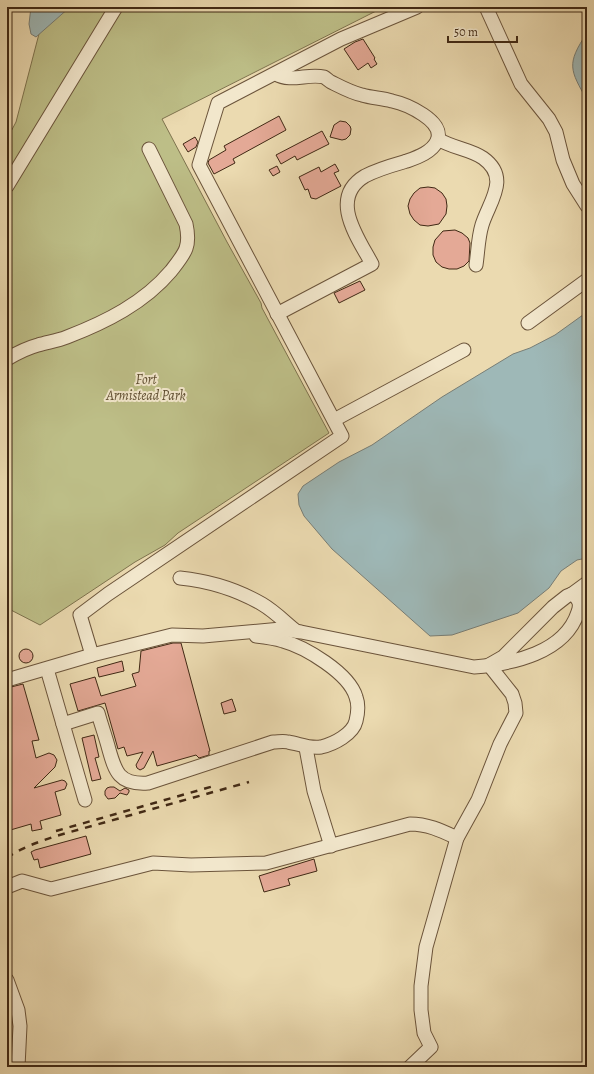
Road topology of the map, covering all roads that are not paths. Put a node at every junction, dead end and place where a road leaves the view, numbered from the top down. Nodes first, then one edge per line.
1 (116, 7) edge
2 (417, 7) edge
3 (486, 7) edge
4 (276, 74) junction
5 (438, 140) junction
6 (149, 149) dead end
7 (7, 186) edge
8 (587, 206) edge
9 (476, 265) dead end
10 (587, 280) edge
11 (277, 314) junction
12 (528, 323) dead end
13 (464, 350) dead end
14 (7, 359) edge
15 (334, 420) junction
16 (180, 578) dead end
17 (587, 583) edge
18 (572, 594) junction
19 (296, 631) junction
20 (238, 632) junction
21 (92, 655) junction
22 (490, 665) junction
23 (47, 668) junction
24 (7, 680) edge
25 (63, 724) junction
26 (306, 748) junction
27 (85, 800) dead end
28 (458, 838) junction
29 (331, 846) junction
30 (7, 887) edge
31 (7, 980) edge
32 (18, 1067) edge
33 (410, 1067) edge

1 - 7 street
2 - 4 street
3 - 8 street
4 - 5 street
4 - 11 street
5 - 9 street
5 - 11 street
6 - 14 street
10 - 12 street
11 - 15 street
13 - 15 street
15 - 21 street
16 - 19 street
17 - 18 street
18 - 22 street
18 - 22 street
19 - 20 street
19 - 22 street
20 - 21 street
20 - 26 street
21 - 23 street
22 - 28 street
23 - 24 street
23 - 25 street
25 - 26 street
25 - 27 street
26 - 29 street
28 - 29 street
28 - 33 street
29 - 30 street
31 - 32 street

